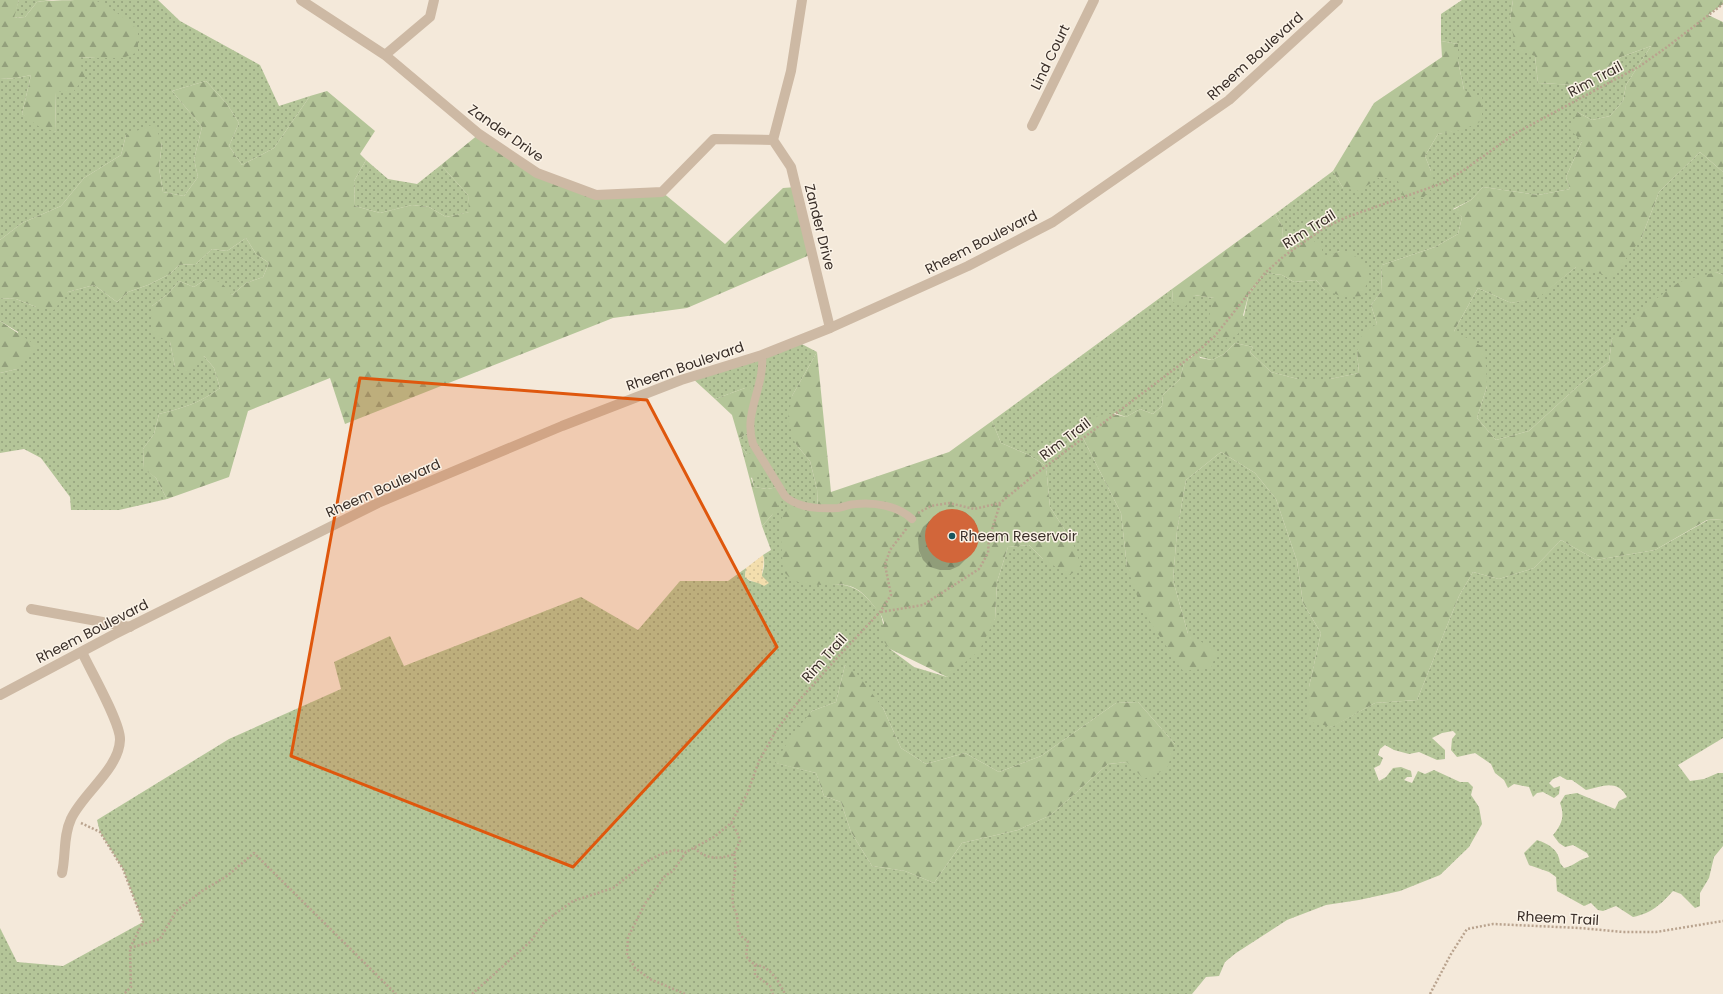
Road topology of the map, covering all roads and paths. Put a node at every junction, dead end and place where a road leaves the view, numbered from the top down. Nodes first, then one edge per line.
1 (301, 0) edge
2 (434, 0) edge
3 (802, 0) edge
4 (1094, 0) edge
5 (1338, 0) edge
6 (1723, 4) edge
7 (385, 55) junction
8 (1032, 126) dead end
9 (773, 140) junction
10 (830, 328) junction
11 (762, 355) junction
12 (1000, 503) junction
13 (912, 519) junction
14 (31, 609) dead end
15 (880, 612) junction
16 (130, 627) junction
17 (82, 652) junction
18 (0, 695) edge
19 (71, 818) junction
20 (731, 823) junction
21 (694, 848) junction
22 (686, 852) junction
23 (734, 854) junction
24 (62, 873) dead end
25 (1723, 921) edge
26 (130, 948) junction
27 (755, 965) junction
28 (124, 994) edge
29 (396, 994) edge
30 (472, 994) edge
31 (685, 994) edge
32 (773, 994) edge
33 (785, 994) edge
34 (1430, 994) edge

1 - 7 street, Zander Drive
2 - 7 street
3 - 9 street
4 - 8 street, Lind Court
5 - 10 street, Rheem Boulevard
6 - 12 path, Rim Trail
7 - 9 street, Zander Drive
9 - 10 street, Zander Drive
10 - 11 street, Rheem Boulevard
11 - 13 lane
11 - 16 street, Rheem Boulevard
12 - 13 path, Rim Trail
12 - 15 path
13 - 15 path, Rim Trail
14 - 16 street
15 - 20 path, Rim Trail
16 - 17 street, Rheem Boulevard
17 - 18 street, Rheem Boulevard
17 - 19 street
19 - 24 street
19 - 26 path
20 - 21 path, Rim Trail
20 - 23 path
21 - 22 path, Rim Trail
21 - 23 path
22 - 30 path
22 - 31 path, Rim Trail
23 - 27 path
25 - 34 path, Rheem Trail
26 - 28 path
26 - 29 path
27 - 32 path
27 - 33 path

